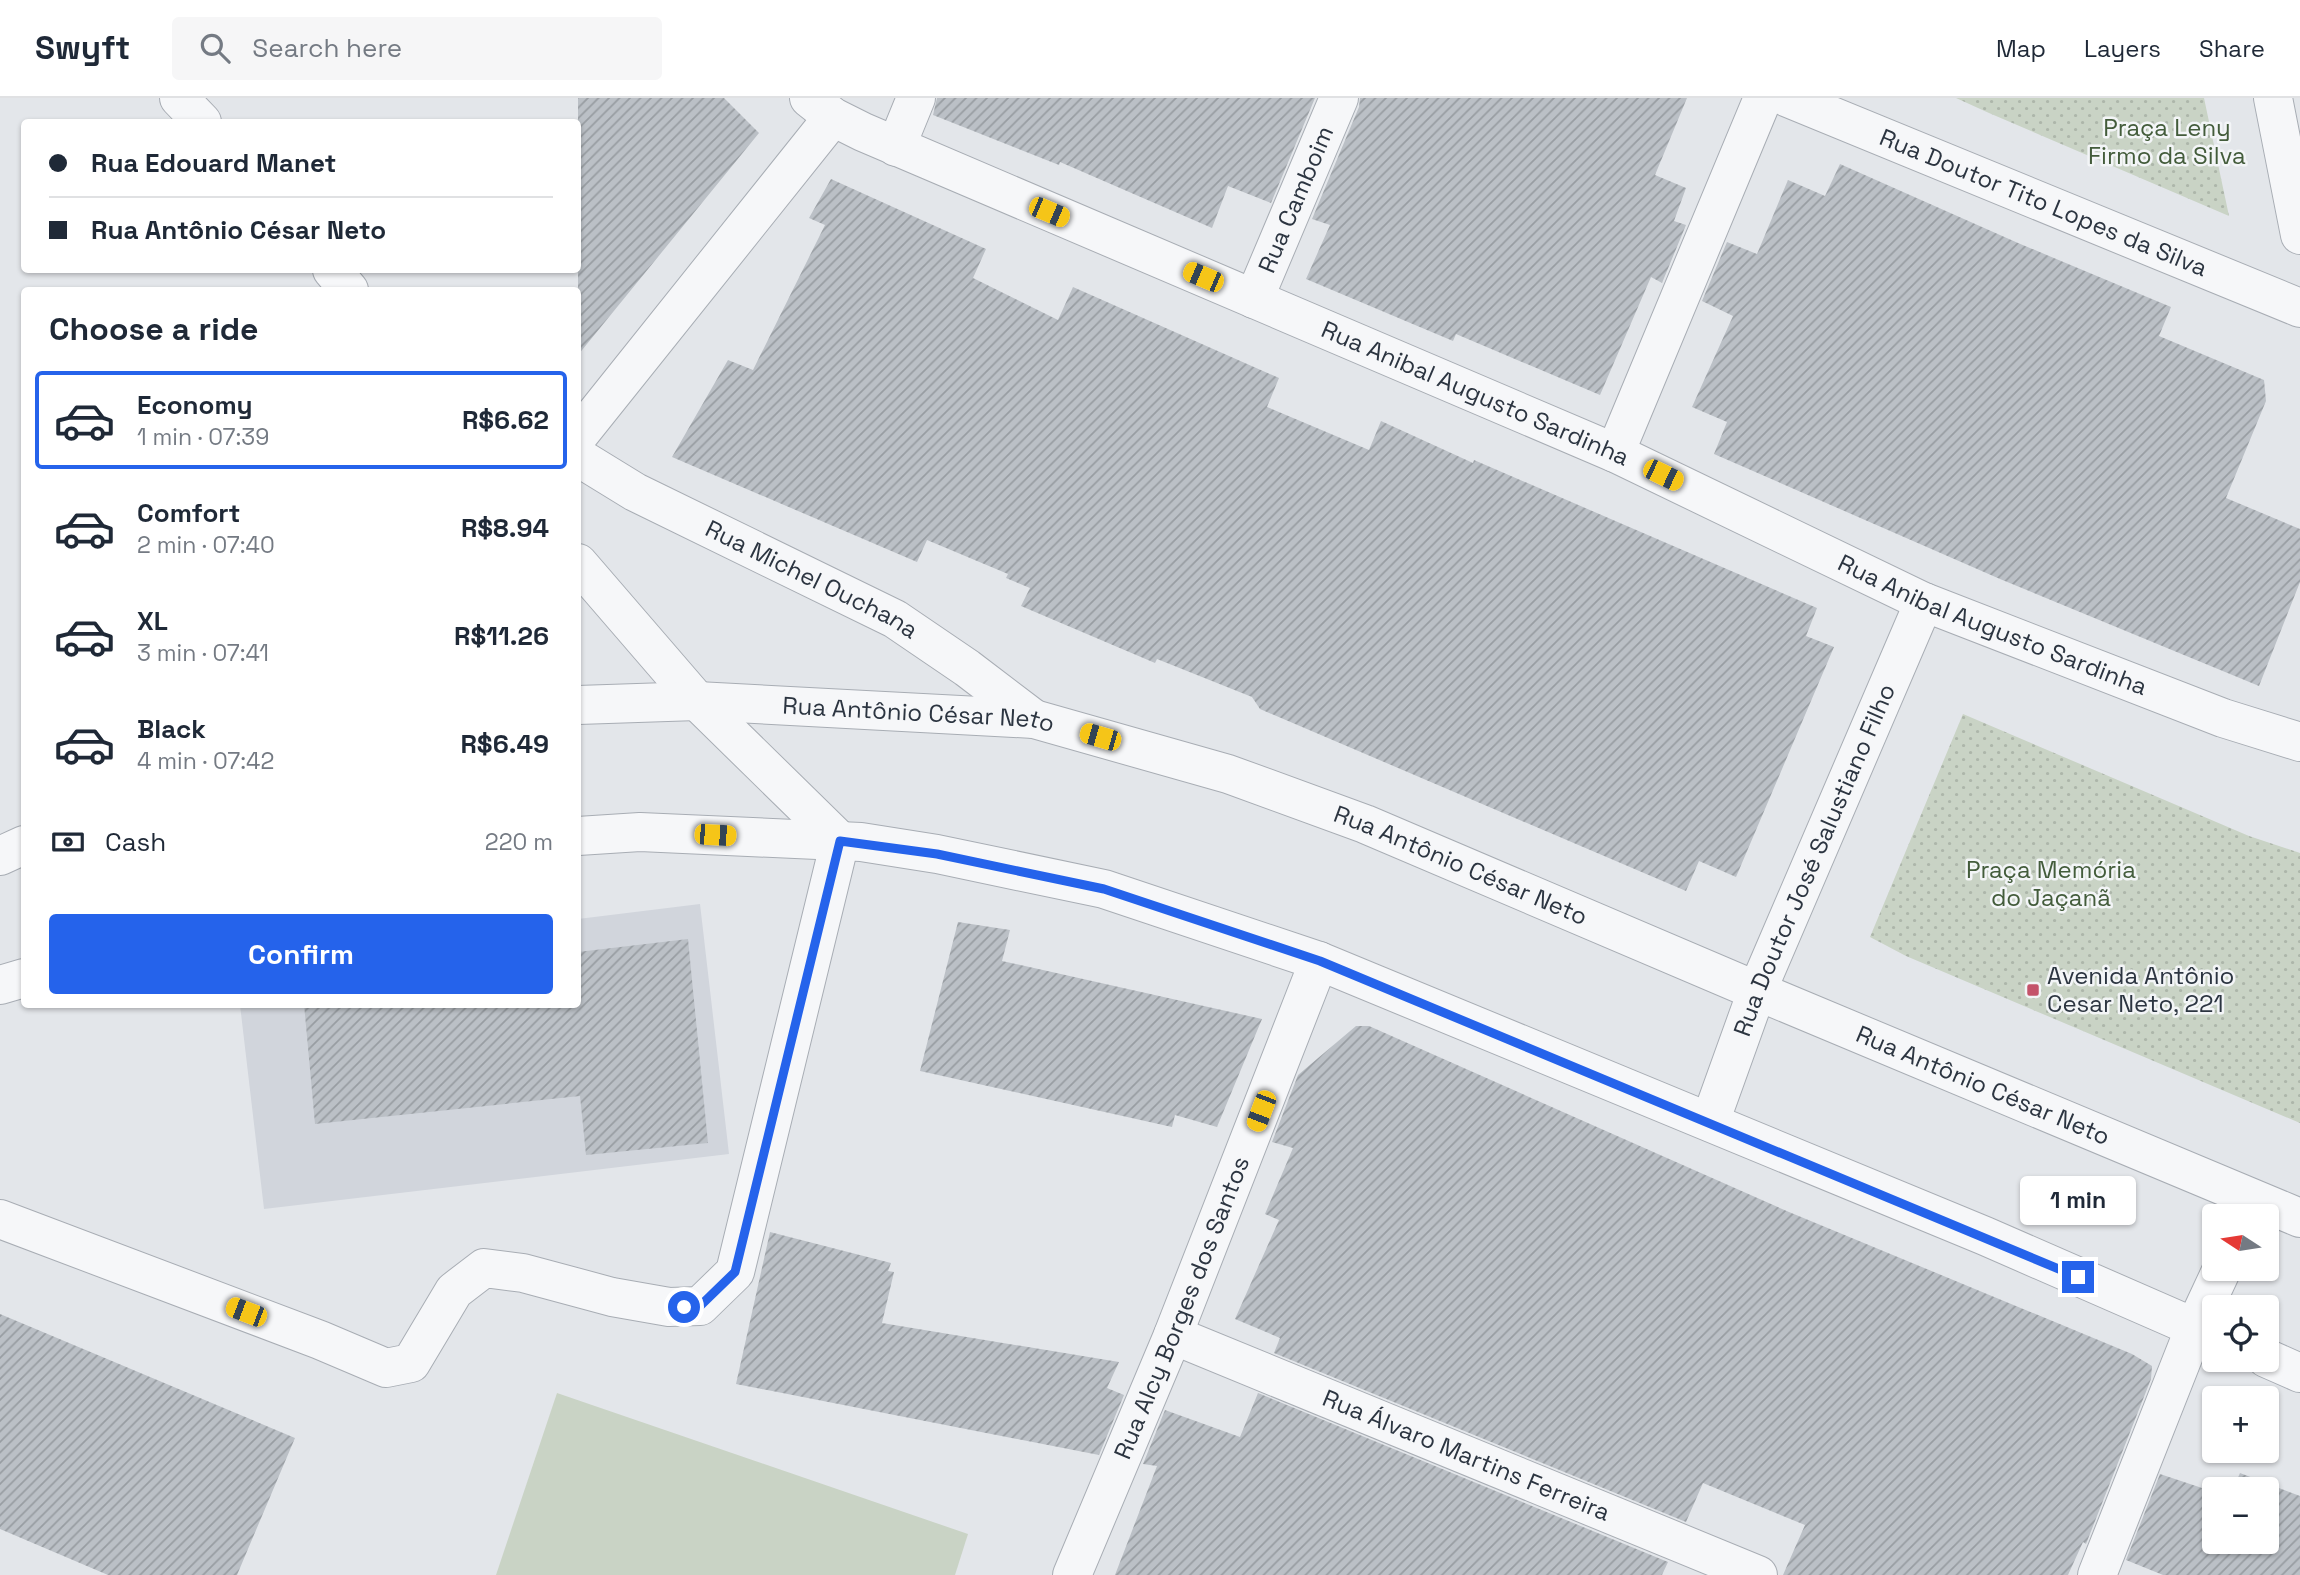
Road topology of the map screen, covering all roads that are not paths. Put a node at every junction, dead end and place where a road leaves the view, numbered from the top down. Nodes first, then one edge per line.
1 (179, 98) edge
2 (916, 98) edge
3 (1339, 98) edge
4 (1763, 98) edge
5 (1788, 98) edge
6 (2273, 98) edge
7 (821, 108) edge
8 (199, 119) edge
9 (896, 147) junction
10 (2300, 235) edge
11 (335, 273) edge
12 (346, 287) edge
13 (1254, 299) junction
14 (2300, 308) edge
15 (581, 432) edge
16 (1615, 453) junction
17 (581, 459) edge
18 (581, 566) edge
19 (1924, 602) junction
20 (697, 701) junction
21 (581, 705) edge
22 (1034, 719) junction
23 (2300, 742) edge
24 (581, 836) edge
25 (840, 841) junction
26 (1320, 961) junction
27 (21, 979) edge
28 (0, 985) edge
29 (1757, 991) junction
30 (1710, 1122) junction
31 (2242, 1204) edge
32 (2279, 1214) edge
33 (2300, 1218) edge
34 (0, 1219) edge
35 (2202, 1331) edge
36 (1173, 1335) junction
37 (2202, 1337) edge
38 (2279, 1364) edge
39 (2300, 1373) edge
40 (1072, 1575) edge
41 (1758, 1575) edge
42 (2097, 1575) edge

1 - 8 street
2 - 9 street
3 - 13 street, Rua Camboim
4 - 16 street
5 - 14 street, Rua Doutor Tito Lopes da Silva
6 - 10 street
7 - 9 street, Rua Anibal Augusto Sardinha
7 - 15 street
9 - 13 street, Rua Anibal Augusto Sardinha
11 - 12 street
13 - 16 street, Rua Anibal Augusto Sardinha
16 - 19 street, Rua Anibal Augusto Sardinha
17 - 22 street, Rua Michel Ouchana
18 - 20 street
19 - 23 street, Rua Anibal Augusto Sardinha
19 - 29 street, Rua Doutor José Salustiano Filho
20 - 21 street, Rua Antônio César Neto
20 - 22 street, Rua Antônio César Neto
20 - 25 street
22 - 29 street, Rua Antônio César Neto
24 - 25 street
25 - 26 street
25 - 34 street
26 - 30 street
26 - 36 street, Rua Alcy Borges dos Santos
27 - 28 street
29 - 30 street, Rua Doutor José Salustiano Filho
29 - 31 street, Rua Antônio César Neto
30 - 35 street
32 - 33 street, Rua Antônio César Neto
36 - 40 street, Rua Alcy Borges dos Santos
36 - 41 street, Rua Álvaro Martins Ferreira
37 - 42 street
38 - 39 street

